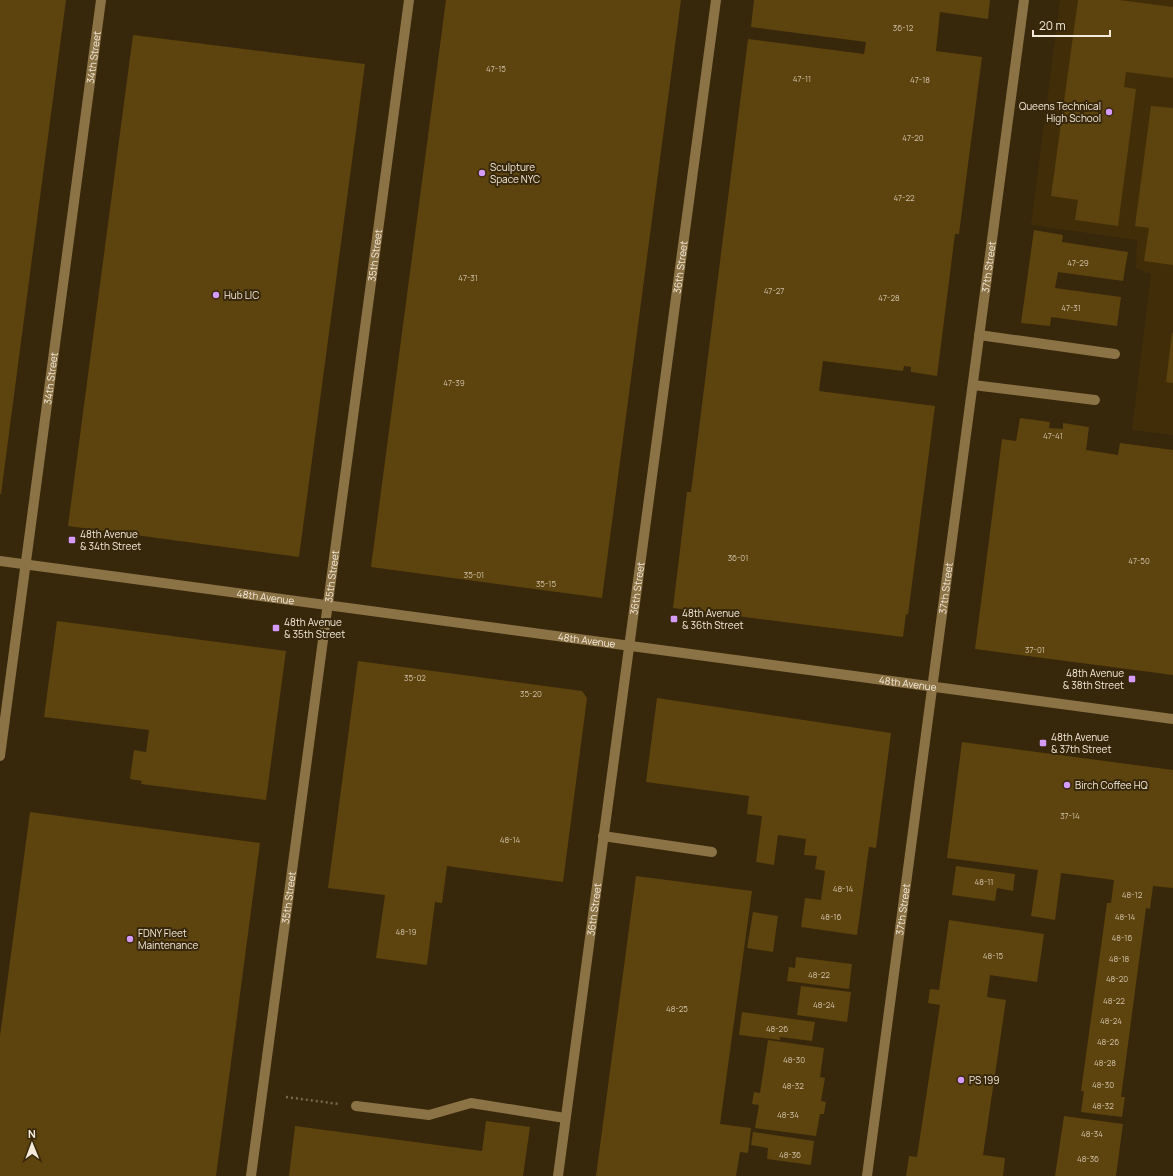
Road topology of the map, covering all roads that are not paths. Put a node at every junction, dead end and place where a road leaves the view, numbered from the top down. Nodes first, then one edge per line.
1 (101, 0) edge
2 (409, 0) edge
3 (716, 0) edge
4 (1024, 0) edge
5 (979, 335) junction
6 (1115, 354) dead end
7 (973, 385) junction
8 (1095, 400) dead end
9 (0, 561) edge
10 (26, 565) junction
11 (327, 606) junction
12 (629, 646) junction
13 (932, 686) junction
14 (1173, 719) edge
15 (0, 756) edge
16 (603, 836) junction
17 (712, 852) dead end
18 (356, 1106) road end
19 (565, 1118) junction
20 (251, 1176) edge
21 (558, 1176) edge
22 (867, 1176) edge

1 - 10 street, 34th Street
2 - 11 street, 35th Street
3 - 12 street, 36th Street
4 - 5 street, 37th Street
5 - 6 street
5 - 7 street, 37th Street
7 - 8 street
7 - 13 street, 37th Street
9 - 10 street, 48th Avenue
10 - 11 street, 48th Avenue
10 - 15 street, 34th Street
11 - 12 street, 48th Avenue
11 - 20 street, 35th Street
12 - 13 street, 48th Avenue
12 - 16 street, 36th Street
13 - 14 street, 48th Avenue
13 - 22 street, 37th Street
16 - 17 street
16 - 19 street, 36th Street
18 - 19 street
19 - 21 street, 36th Street

